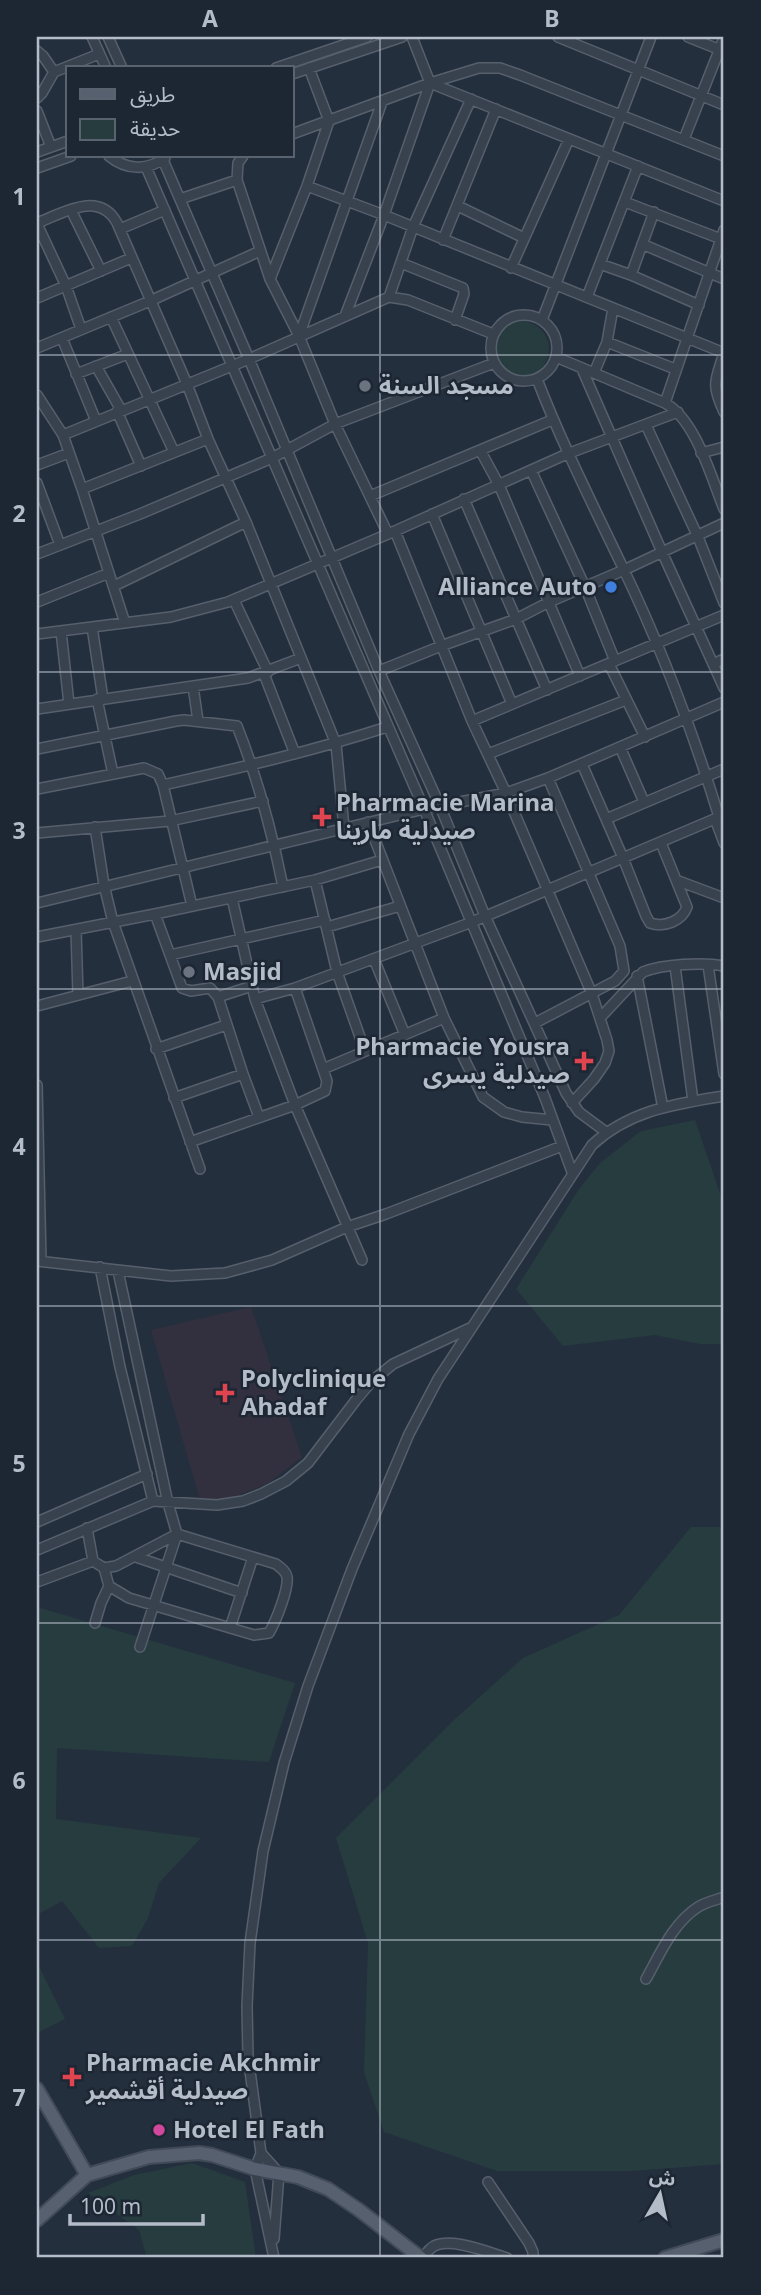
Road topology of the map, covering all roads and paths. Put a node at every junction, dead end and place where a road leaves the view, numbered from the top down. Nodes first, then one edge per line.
1 (92, 37) edge
2 (108, 37) edge
3 (367, 37) edge
4 (402, 37) edge
5 (412, 37) edge
6 (558, 37) edge
7 (651, 37) edge
8 (688, 37) edge
9 (724, 38) edge
10 (37, 51) edge
11 (722, 51) edge
12 (99, 54) junction
13 (69, 66) edge
14 (105, 66) edge
15 (121, 66) edge
16 (282, 66) edge
17 (66, 67) edge
18 (309, 68) junction
19 (639, 68) junction
20 (54, 72) junction
21 (294, 73) edge
22 (430, 83) junction
23 (702, 96) junction
24 (37, 98) edge
25 (471, 99) junction
26 (382, 102) junction
27 (724, 104) edge
28 (496, 109) junction
29 (37, 111) edge
30 (622, 115) junction
31 (328, 121) junction
32 (294, 133) edge
33 (569, 139) junction
34 (684, 139) junction
35 (66, 142) edge
36 (51, 147) junction
37 (37, 152) edge
38 (607, 153) junction
39 (724, 156) edge
40 (66, 158) edge
41 (113, 158) edge
42 (165, 158) edge
43 (242, 158) edge
44 (638, 166) junction
45 (146, 167) junction
46 (37, 168) edge
47 (237, 180) junction
48 (307, 186) junction
49 (180, 199) junction
50 (348, 201) junction
51 (724, 201) edge
52 (625, 202) junction
53 (458, 206) junction
54 (71, 210) junction
55 (165, 210) junction
56 (654, 212) junction
57 (384, 215) junction
58 (37, 223) edge
59 (413, 228) junction
60 (120, 229) junction
61 (723, 234) edge
62 (524, 238) junction
63 (443, 240) junction
64 (642, 244) junction
65 (260, 251) junction
66 (131, 258) junction
67 (401, 263) junction
68 (600, 264) junction
69 (511, 268) junction
70 (101, 271) junction
71 (709, 273) junction
72 (212, 274) junction
73 (631, 275) junction
74 (270, 279) junction
75 (724, 279) edge
76 (196, 281) junction
77 (556, 284) junction
78 (66, 286) junction
79 (389, 297) junction
80 (587, 297) junction
81 (37, 298) edge
82 (150, 301) junction
83 (699, 305) junction
84 (613, 309) junction
85 (345, 316) junction
86 (111, 317) junction
87 (455, 320) junction
88 (542, 320) junction
89 (81, 329) junction
90 (494, 334) junction
91 (299, 336) junction
92 (62, 338) junction
93 (686, 338) junction
94 (607, 342) junction
95 (37, 348) edge
96 (724, 353) edge
97 (128, 354) junction
98 (556, 357) junction
99 (249, 359) junction
100 (494, 363) junction
101 (232, 364) junction
102 (96, 366) junction
103 (582, 369) junction
104 (675, 369) junction
105 (594, 373) junction
106 (76, 374) junction
107 (537, 379) junction
108 (187, 384) junction
109 (37, 394) edge
110 (149, 399) junction
111 (665, 403) junction
112 (723, 408) edge
113 (41, 411) edge
114 (119, 411) junction
115 (678, 412) junction
116 (552, 420) junction
117 (96, 421) junction
118 (335, 424) junction
119 (646, 425) junction
120 (63, 435) junction
121 (612, 437) junction
122 (208, 439) junction
123 (724, 447) edge
124 (480, 450) junction
125 (287, 451) junction
126 (174, 452) junction
127 (69, 453) junction
128 (701, 453) junction
129 (567, 454) junction
130 (272, 458) junction
131 (37, 465) edge
132 (141, 466) junction
133 (531, 470) junction
134 (226, 477) junction
135 (37, 483) edge
136 (499, 485) junction
137 (82, 489) junction
138 (370, 496) junction
139 (464, 499) junction
140 (724, 509) edge
141 (432, 514) junction
142 (246, 522) junction
143 (724, 523) edge
144 (96, 531) junction
145 (392, 532) junction
146 (698, 537) junction
147 (60, 545) junction
148 (662, 552) junction
149 (37, 554) edge
150 (333, 558) junction
151 (318, 564) junction
152 (624, 570) junction
153 (109, 573) junction
154 (271, 584) junction
155 (114, 586) junction
156 (584, 587) junction
157 (234, 600) junction
158 (549, 601) junction
159 (37, 602) edge
160 (724, 603) edge
161 (724, 615) edge
162 (516, 619) junction
163 (125, 623) junction
164 (92, 627) junction
165 (696, 628) junction
166 (61, 631) junction
167 (482, 631) junction
168 (37, 634) edge
169 (657, 644) junction
170 (441, 646) junction
171 (301, 658) junction
172 (724, 659) edge
173 (612, 662) junction
174 (713, 664) junction
175 (379, 671) junction
176 (266, 673) junction
177 (580, 676) junction
178 (193, 686) junction
179 (724, 688) edge
180 (547, 690) junction
181 (100, 699) junction
182 (626, 700) junction
183 (724, 702) edge
184 (69, 704) junction
185 (512, 704) junction
186 (37, 709) edge
187 (688, 718) junction
188 (198, 721) junction
189 (472, 721) junction
190 (387, 727) junction
191 (104, 736) junction
192 (645, 737) junction
193 (336, 744) junction
194 (620, 747) junction
195 (37, 749) edge
196 (295, 754) junction
197 (488, 754) junction
198 (582, 764) junction
199 (252, 765) junction
200 (724, 769) edge
201 (113, 774) junction
202 (707, 776) junction
203 (548, 778) junction
204 (163, 785) junction
205 (37, 789) edge
206 (506, 793) junction
207 (263, 801) junction
208 (644, 802) junction
209 (440, 806) junction
210 (424, 808) junction
211 (720, 817) edge
212 (606, 819) junction
213 (170, 821) junction
214 (368, 822) junction
215 (94, 827) junction
216 (344, 828) junction
217 (37, 833) edge
218 (661, 843) junction
219 (724, 843) edge
220 (274, 846) junction
221 (623, 858) junction
222 (382, 860) junction
223 (182, 869) junction
224 (587, 872) junction
225 (315, 880) junction
226 (676, 880) junction
227 (104, 885) junction
228 (283, 887) junction
229 (547, 888) junction
230 (232, 898) junction
231 (724, 898) edge
232 (37, 903) edge
233 (400, 905) junction
234 (192, 906) junction
235 (155, 914) junction
236 (485, 916) junction
237 (113, 922) junction
238 (472, 922) junction
239 (326, 923) junction
240 (76, 930) junction
241 (37, 936) edge
242 (242, 939) junction
243 (414, 943) junction
244 (170, 955) junction
245 (374, 959) junction
246 (708, 965) junction
247 (675, 966) junction
248 (724, 966) edge
249 (337, 972) junction
250 (636, 976) junction
251 (132, 981) junction
252 (252, 986) junction
253 (295, 988) junction
254 (592, 994) junction
255 (78, 995) junction
256 (218, 997) junction
257 (255, 999) junction
258 (37, 1006) edge
259 (444, 1018) junction
260 (600, 1018) junction
261 (535, 1023) junction
262 (226, 1025) junction
263 (405, 1035) junction
264 (156, 1048) junction
265 (365, 1051) junction
266 (323, 1069) junction
267 (243, 1074) junction
268 (724, 1074) edge
269 (37, 1085) edge
270 (724, 1096) edge
271 (174, 1098) junction
272 (693, 1101) junction
273 (572, 1103) junction
274 (295, 1105) junction
275 (663, 1108) junction
276 (259, 1117) junction
277 (552, 1120) junction
278 (606, 1132) junction
279 (190, 1142) junction
280 (562, 1146) junction
281 (200, 1169) dead end
282 (572, 1172) junction
283 (38, 1207) edge
284 (347, 1227) junction
285 (362, 1260) dead end
286 (39, 1261) edge
287 (100, 1267) junction
288 (118, 1271) junction
289 (472, 1328) junction
290 (147, 1474) junction
291 (153, 1501) junction
292 (168, 1503) junction
293 (37, 1522) edge
294 (87, 1528) junction
295 (177, 1534) junction
296 (37, 1549) edge
297 (135, 1557) junction
298 (253, 1557) junction
299 (93, 1562) junction
300 (104, 1568) junction
301 (166, 1568) junction
302 (37, 1582) edge
303 (109, 1586) junction
304 (242, 1593) junction
305 (153, 1604) junction
306 (96, 1623) dead end
307 (230, 1628) junction
308 (139, 1647) dead end
309 (724, 1898) edge
310 (646, 1979) dead end
311 (37, 2089) edge
312 (261, 2153) junction
313 (255, 2169) junction
314 (279, 2173) junction
315 (87, 2175) junction
316 (488, 2182) dead end
317 (37, 2220) edge
318 (724, 2240) edge
319 (697, 2254) edge
320 (273, 2255) edge
321 (422, 2258) edge
322 (507, 2258) edge
323 (533, 2258) edge
324 (665, 2258) edge

1 - 12 street
2 - 15 street
3 - 16 street
4 - 18 street
5 - 22 street
6 - 19 street
7 - 19 street
8 - 11 street
9 - 11 street
10 - 20 street
11 - 23 street
12 - 13 street
12 - 14 street
17 - 20 street
18 - 21 street
18 - 31 street
19 - 23 street
19 - 30 street
20 - 24 street
22 - 25 street
22 - 26 street
22 - 30 street
22 - 57 street
23 - 27 street
23 - 34 street
25 - 28 street
25 - 59 street
26 - 31 street
26 - 50 street
28 - 33 street
28 - 53 street
29 - 36 street
30 - 34 street
30 - 38 street
31 - 32 street
31 - 48 street
33 - 38 street
33 - 62 street
34 - 39 street
35 - 36 street
36 - 37 street
38 - 44 street
38 - 77 street
40 - 46 street
41 - 45 street
42 - 45 street
42 - 49 street
43 - 47 street
44 - 51 street
44 - 52 street
45 - 55 street
47 - 49 street
47 - 65 street
48 - 50 street
48 - 74 street
49 - 72 street
50 - 57 street
50 - 91 street
52 - 56 street
52 - 68 street
53 - 62 street
53 - 63 street
54 - 58 street
54 - 60 street
54 - 70 street
55 - 60 street
55 - 76 street
56 - 61 street
56 - 64 street
57 - 59 street
57 - 85 street
58 - 78 street
59 - 63 street
59 - 67 street
60 - 66 street
61 - 71 street
62 - 69 street
63 - 69 street
64 - 71 street
64 - 73 street
65 - 72 street
65 - 74 street
66 - 70 street
66 - 82 street
67 - 79 street
67 - 87 street
68 - 73 street
68 - 80 street
69 - 77 street
70 - 78 street
71 - 75 street
71 - 83 street
72 - 76 street
72 - 99 street
73 - 83 street
74 - 91 street
76 - 82 street
76 - 101 street
77 - 80 street
77 - 88 street
78 - 81 street
78 - 89 street
79 - 85 street
79 - 87 street
80 - 84 street
82 - 86 street
82 - 108 street
83 - 93 street
84 - 93 street
84 - 94 street
85 - 91 street
86 - 89 street
86 - 97 street
87 - 90 street
88 - 90 street
88 - 98 street
89 - 92 street
90 - 100 street
91 - 99 street
91 - 118 street
92 - 95 street
92 - 106 street
93 - 96 street
93 - 104 street
94 - 104 street
94 - 105 street
96 - 112 street
97 - 102 street
97 - 110 street
98 - 103 street
98 - 107 street
99 - 101 street
99 - 125 street
100 - 107 street
100 - 118 street
101 - 108 street
101 - 130 street
102 - 106 street
102 - 114 street
103 - 105 street
103 - 121 street
104 - 111 street
105 - 111 street
106 - 117 street
107 - 116 street
108 - 110 street
108 - 122 street
109 - 113 street
110 - 114 street
110 - 126 street
111 - 115 street
113 - 120 street
114 - 117 street
114 - 132 street
115 - 119 street
115 - 128 street
116 - 124 street
116 - 129 street
117 - 120 street
118 - 125 street
118 - 138 street
119 - 121 street
119 - 146 street
120 - 127 street
121 - 129 street
121 - 148 street
122 - 126 street
122 - 134 street
123 - 128 street
124 - 136 street
124 - 138 street
125 - 130 street
125 - 150 street
126 - 132 street
127 - 131 street
127 - 137 street
128 - 140 street
129 - 133 street
129 - 152 street
130 - 134 street
130 - 151 street
132 - 137 street
133 - 136 street
133 - 156 street
134 - 142 street
134 - 144 street
135 - 147 street
136 - 139 street
136 - 158 street
137 - 144 street
138 - 145 street
139 - 141 street
139 - 162 street
141 - 145 street
141 - 167 street
142 - 154 street
142 - 155 street
143 - 146 street
144 - 147 street
144 - 153 street
145 - 150 street
145 - 170 street
146 - 148 street
146 - 160 street
147 - 149 street
148 - 152 street
148 - 165 street
150 - 151 street
150 - 175 street
151 - 154 street
151 - 190 street
152 - 156 street
152 - 169 street
153 - 155 street
153 - 159 street
154 - 157 street
154 - 171 street
155 - 163 street
156 - 158 street
156 - 173 street
157 - 163 street
157 - 176 street
158 - 162 street
158 - 177 street
161 - 165 street
162 - 167 street
162 - 180 street
163 - 164 street
164 - 166 street
164 - 181 street
165 - 169 street
165 - 174 street
166 - 168 street
166 - 184 street
167 - 170 street
167 - 185 street
169 - 173 street
169 - 187 street
170 - 175 street
170 - 189 street
171 - 176 street
171 - 193 street
172 - 174 street
173 - 177 street
173 - 182 street
174 - 179 street
175 - 209 street
176 - 178 street
176 - 196 street
177 - 180 street
178 - 181 street
178 - 188 street
180 - 185 street
181 - 184 street
181 - 191 street
182 - 192 street
182 - 197 street
183 - 187 street
184 - 186 street
185 - 189 street
187 - 192 street
187 - 202 street
188 - 191 street
188 - 199 street
189 - 197 street
190 - 193 street
190 - 210 street
191 - 195 street
191 - 201 street
192 - 194 street
193 - 196 street
193 - 216 street
194 - 198 street
194 - 208 street
196 - 199 street
197 - 206 street
198 - 203 street
198 - 212 street
199 - 204 street
199 - 207 street
200 - 202 street
201 - 204 street
201 - 205 street
202 - 208 street
202 - 211 street
203 - 206 street
203 - 224 street
204 - 213 street
206 - 209 street
206 - 229 street
207 - 213 street
207 - 220 street
208 - 212 street
209 - 210 street
209 - 236 street
210 - 214 street
210 - 238 street
211 - 218 street
211 - 219 street
212 - 221 street
213 - 215 street
213 - 223 street
214 - 216 street
214 - 222 street
215 - 217 street
215 - 227 street
216 - 220 street
218 - 221 street
218 - 226 street
220 - 223 street
220 - 228 street
221 - 224 street
221 - 226 street
222 - 225 street
222 - 233 street
223 - 227 street
223 - 234 street
224 - 229 street
224 - 254 street
225 - 228 street
225 - 239 street
226 - 231 street
227 - 232 street
227 - 237 street
228 - 230 street
229 - 236 street
229 - 254 street
230 - 234 street
230 - 242 street
233 - 239 street
233 - 243 street
234 - 235 street
235 - 237 street
235 - 244 street
236 - 238 street
236 - 261 street
237 - 240 street
237 - 251 street
238 - 243 street
238 - 277 street
239 - 242 street
239 - 249 street
240 - 241 street
240 - 255 street
242 - 244 street
242 - 252 street
243 - 245 street
243 - 259 street
244 - 256 street
245 - 249 street
245 - 263 street
246 - 247 street
246 - 248 street
246 - 268 street
247 - 250 street
247 - 272 street
249 - 253 street
249 - 265 street
250 - 260 street
250 - 275 street
251 - 255 street
251 - 264 street
252 - 256 street
252 - 257 street
253 - 257 street
253 - 266 street
254 - 260 street
254 - 261 street
255 - 258 street
256 - 262 street
257 - 274 street
259 - 263 street
259 - 277 street
260 - 273 street
261 - 273 street
262 - 264 street
262 - 267 street
263 - 265 street
264 - 271 street
265 - 266 street
266 - 274 street
267 - 271 street
267 - 276 street
269 - 283 street
270 - 272 street
271 - 279 street
272 - 275 street
273 - 278 street
274 - 276 street
274 - 284 street
275 - 278 street
276 - 279 street
277 - 280 street
278 - 282 street
279 - 281 street
280 - 282 street
280 - 284 street
282 - 289 street
283 - 286 street
284 - 285 street
284 - 288 street
286 - 287 street
287 - 288 street
287 - 290 street
288 - 292 street
289 - 292 street
289 - 312 street
290 - 291 street
290 - 293 street
291 - 292 street
291 - 294 street
292 - 295 street
294 - 296 street
294 - 299 street
295 - 297 street
295 - 298 street
295 - 301 street
297 - 300 street
297 - 301 street
298 - 304 street
298 - 307 street
299 - 300 street
299 - 302 street
300 - 303 street
301 - 304 street
301 - 305 street
303 - 305 street
303 - 306 street
304 - 307 street
305 - 307 street
305 - 308 street
309 - 310 street
311 - 315 main road
312 - 313 street
312 - 314 street
313 - 314 main road
313 - 315 main road
313 - 320 street
314 - 320 street
314 - 321 main road
315 - 317 main road
316 - 323 street
318 - 319 main road
319 - 324 main road
321 - 322 street

